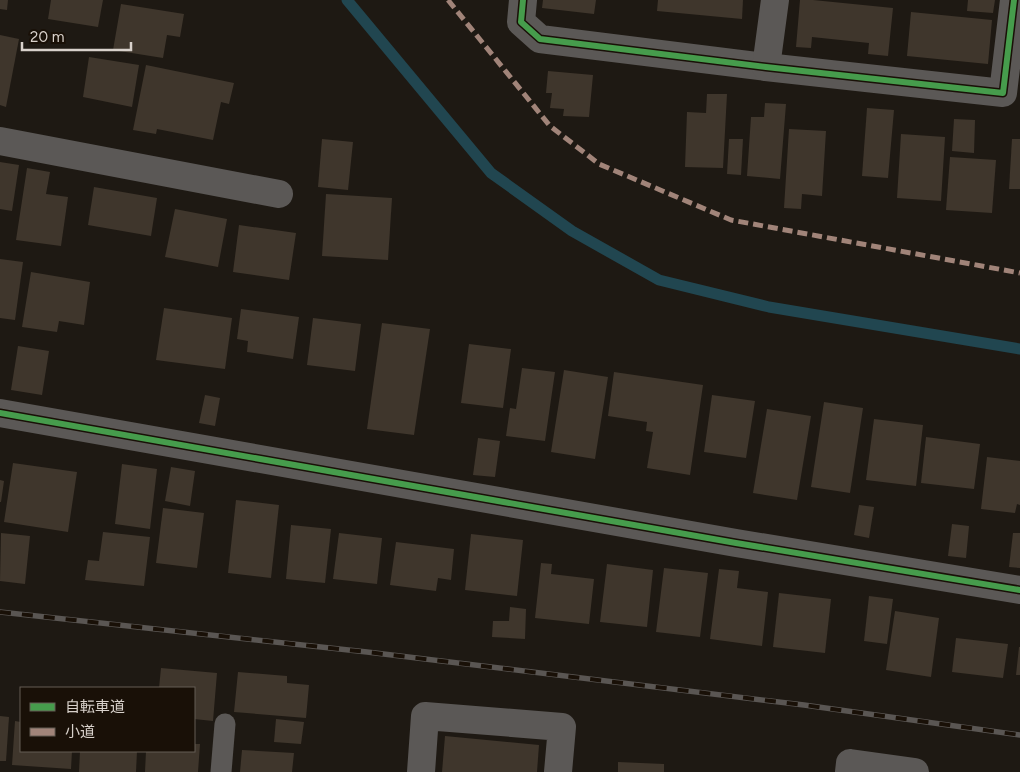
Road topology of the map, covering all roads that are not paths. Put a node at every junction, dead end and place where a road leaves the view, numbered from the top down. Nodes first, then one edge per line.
1 (523, 0) edge
2 (775, 0) edge
3 (1014, 0) edge
4 (766, 67) junction
5 (0, 141) edge
6 (279, 194) dead end
7 (0, 413) edge
8 (1020, 590) edge
9 (225, 724) dead end
10 (221, 772) edge
11 (420, 772) edge
12 (558, 772) edge
13 (850, 772) edge
14 (915, 772) edge

1 - 4 street
2 - 4 street
3 - 4 street
5 - 6 street
7 - 8 street
9 - 10 lane
11 - 12 street
13 - 14 street

